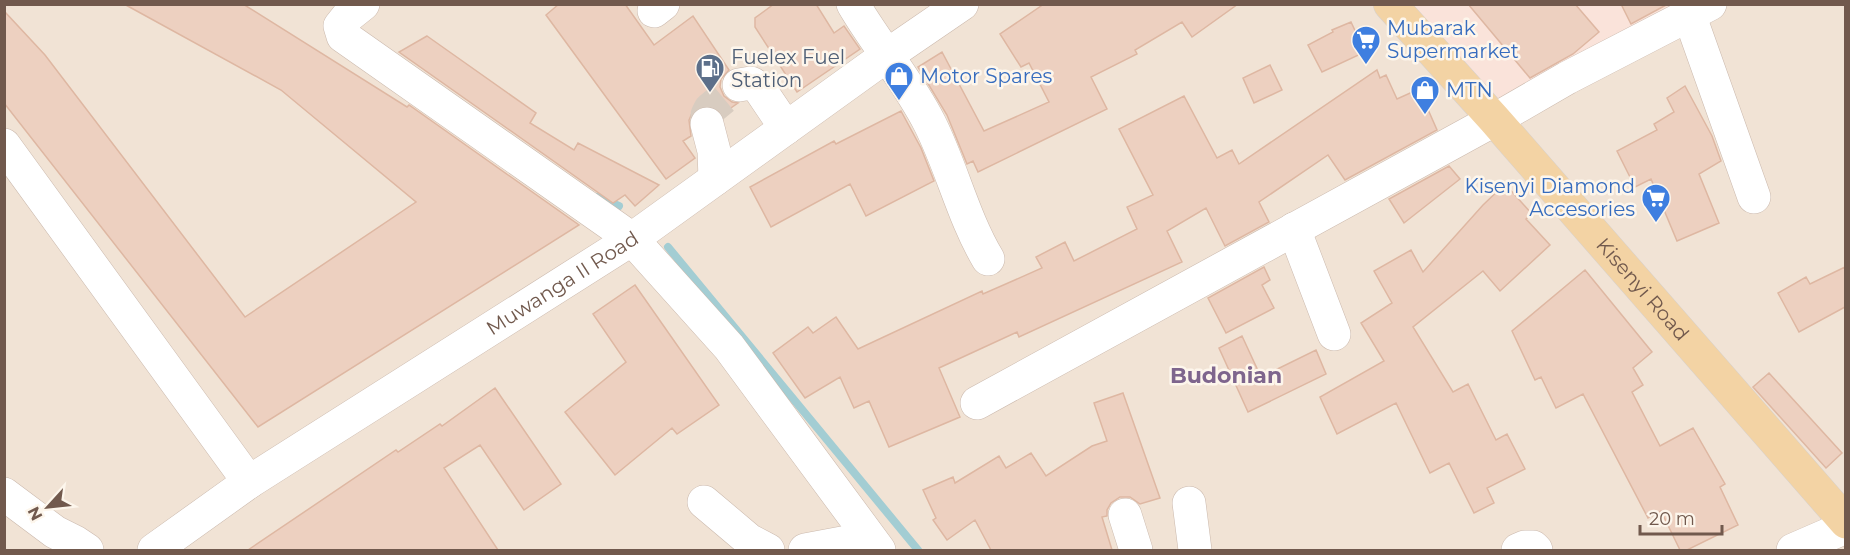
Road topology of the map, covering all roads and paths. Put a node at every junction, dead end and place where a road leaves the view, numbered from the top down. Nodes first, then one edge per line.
1 (363, 4) edge
2 (853, 4) edge
3 (963, 4) edge
4 (1390, 4) edge
5 (1700, 9) edge
6 (886, 56) junction
7 (740, 85) dead end
8 (1498, 117) junction
9 (707, 124) tunnel mouth
10 (786, 128) junction
11 (4, 146) edge
12 (715, 180) junction
13 (1754, 197) dead end
14 (1294, 228) junction
15 (632, 239) junction
16 (988, 259) dead end
17 (1334, 334) dead end
18 (977, 402) dead end
19 (249, 482) junction
20 (4, 494) edge
21 (704, 502) dead end
22 (1190, 503) dead end
23 (1125, 516) dead end
24 (1845, 522) edge
25 (1845, 527) edge
26 (874, 544) edge
27 (87, 550) edge
28 (154, 550) edge
29 (768, 550) edge
30 (805, 550) edge
31 (1136, 550) edge
32 (1195, 550) edge
33 (1518, 550) edge
34 (1536, 550) edge
35 (1793, 550) edge

1 - 15 street
2 - 6 street
3 - 6 street, Muwanga II Road
4 - 8 main road, Kisenyi Road
5 - 8 street
5 - 13 street
6 - 10 street, Muwanga II Road
6 - 16 street
7 - 10 street
8 - 14 street
8 - 24 main road, Kisenyi Road
9 - 12 street
10 - 12 street, Muwanga II Road
11 - 19 street
12 - 15 street, Muwanga II Road
14 - 17 street
14 - 18 street
15 - 19 street, Muwanga II Road
15 - 26 street
19 - 28 street, Muwanga II Road
20 - 27 street
21 - 29 street
22 - 32 street
23 - 31 street
25 - 35 street
26 - 30 street
33 - 34 street

